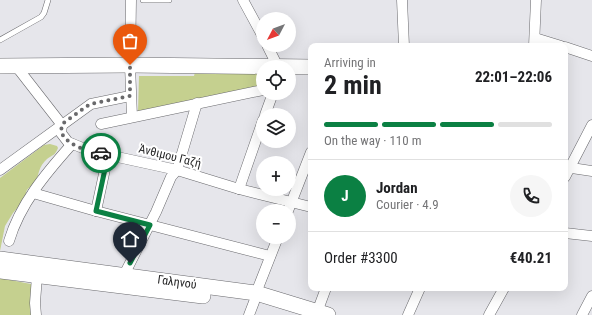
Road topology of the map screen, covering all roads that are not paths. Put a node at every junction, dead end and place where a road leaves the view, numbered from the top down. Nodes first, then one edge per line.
1 (48, 0) edge
2 (131, 0) edge
3 (143, 0) edge
4 (169, 0) edge
5 (243, 0) edge
6 (402, 0) edge
7 (536, 0) edge
8 (256, 25) edge
9 (0, 40) edge
10 (535, 42) edge
11 (404, 43) edge
12 (568, 48) edge
13 (592, 56) edge
14 (130, 65) junction
15 (0, 66) edge
16 (16, 66) junction
17 (256, 67) edge
18 (296, 67) edge
19 (308, 67) edge
20 (256, 91) edge
21 (130, 96) junction
22 (197, 103) junction
23 (132, 117) junction
24 (62, 124) junction
25 (101, 124) dead end
26 (592, 126) edge
27 (256, 139) edge
28 (72, 144) junction
29 (108, 155) junction
30 (308, 160) edge
31 (568, 169) edge
32 (0, 170) edge
33 (177, 170) junction
34 (568, 171) edge
35 (592, 171) edge
36 (238, 189) junction
37 (33, 193) junction
38 (281, 204) edge
39 (291, 204) edge
40 (296, 207) edge
41 (308, 207) edge
42 (96, 211) junction
43 (150, 225) junction
44 (568, 234) edge
45 (592, 236) edge
46 (9, 242) dead end
47 (275, 244) edge
48 (270, 256) junction
49 (0, 260) edge
50 (0, 271) edge
51 (124, 275) junction
52 (37, 276) junction
53 (325, 291) edge
54 (419, 291) edge
55 (502, 291) edge
56 (592, 296) edge
57 (253, 304) edge
58 (320, 314) edge
59 (36, 315) edge
60 (300, 315) edge
61 (408, 315) edge
62 (489, 315) edge
63 (582, 315) edge

1 - 9 lane
2 - 14 street
3 - 4 lane
5 - 8 street
6 - 11 street
7 - 10 street
12 - 13 street
14 - 16 street
14 - 17 street
14 - 21 street
15 - 16 street
16 - 24 street
18 - 19 street
20 - 22 street
21 - 23 street
21 - 24 street
22 - 23 street
22 - 33 street
23 - 25 street
24 - 28 street
24 - 32 street
26 - 31 street
27 - 36 street
28 - 29 street, Άνθιμου Γαζή
28 - 37 street
29 - 33 street, Άνθιμου Γαζή
29 - 42 street
30 - 39 street
33 - 36 street, Άνθιμου Γαζή
33 - 43 street
34 - 35 street
36 - 38 street, Άνθιμου Γαζή
37 - 42 street
37 - 46 street
40 - 41 street, Άνθιμου Γαζή
42 - 43 street
43 - 48 street
43 - 51 street
44 - 45 street
47 - 48 street
48 - 57 street
49 - 51 street, Γαληνού
50 - 52 street, Γαληνού
51 - 57 street, Γαληνού
52 - 57 street, Γαληνού
52 - 59 street
53 - 58 street
54 - 61 street
55 - 62 street
56 - 63 street
57 - 58 street, Γαληνού
57 - 60 street, Γαληνού

